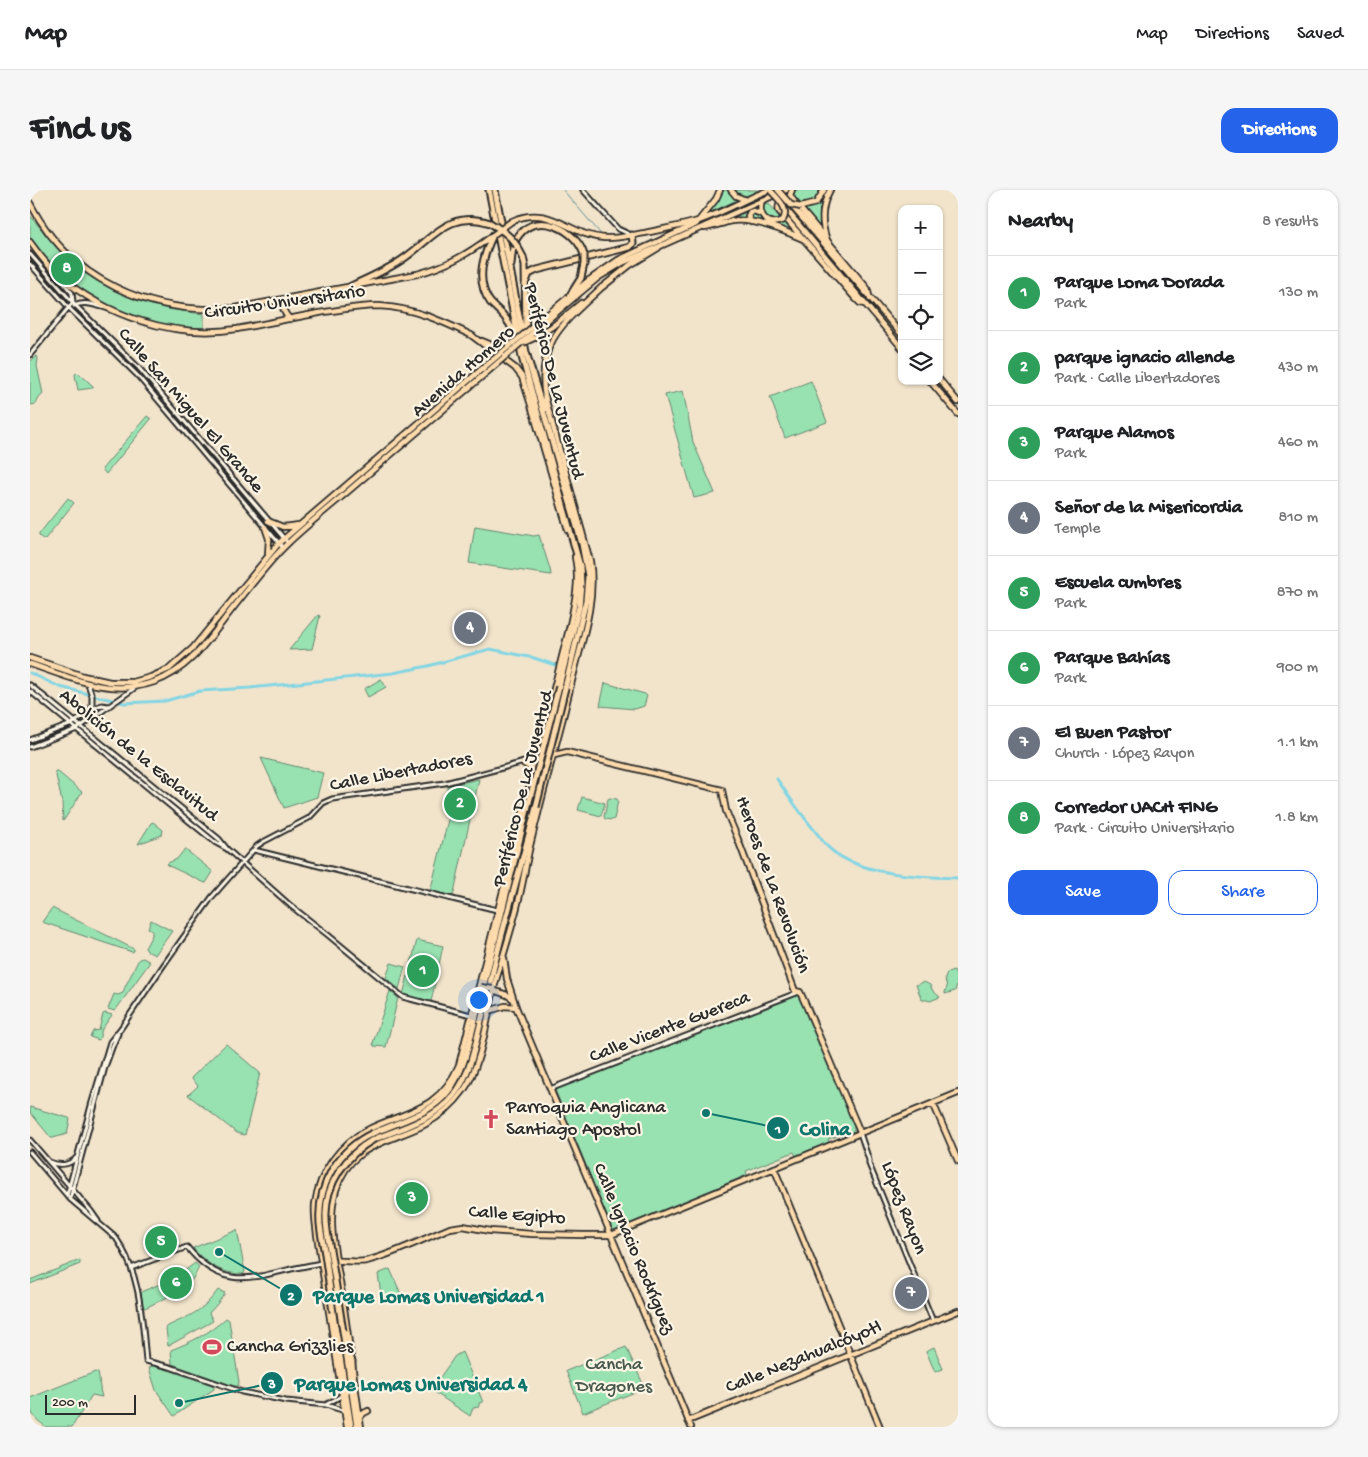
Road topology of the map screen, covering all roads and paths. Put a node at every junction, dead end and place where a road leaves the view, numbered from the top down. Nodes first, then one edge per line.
1 (489, 190) edge
2 (495, 190) edge
3 (583, 190) edge
4 (720, 190) edge
5 (731, 190) edge
6 (755, 190) edge
7 (770, 190) edge
8 (778, 190) edge
9 (786, 190) edge
10 (792, 190) edge
11 (824, 190) edge
12 (830, 190) edge
13 (752, 197) junction
14 (746, 200) junction
15 (762, 200) junction
16 (30, 203) edge
17 (792, 203) junction
18 (784, 206) junction
19 (30, 211) edge
20 (761, 214) junction
21 (699, 220) junction
22 (42, 222) junction
23 (752, 223) junction
24 (700, 228) junction
25 (493, 235) junction
26 (632, 235) junction
27 (806, 240) junction
28 (30, 242) edge
29 (668, 242) junction
30 (829, 244) junction
31 (30, 254) edge
32 (30, 264) edge
33 (510, 270) junction
34 (56, 273) junction
35 (525, 284) junction
36 (351, 286) junction
37 (602, 287) junction
38 (338, 288) joint
39 (294, 297) junction
40 (569, 297) junction
41 (870, 298) junction
42 (74, 304) junction
43 (865, 304) junction
44 (562, 305) junction
45 (68, 309) junction
46 (115, 311) junction
47 (290, 319) junction
48 (898, 330) edge
49 (471, 335) junction
50 (534, 338) joint
51 (898, 343) edge
52 (524, 354) junction
53 (30, 355) edge
54 (943, 384) edge
55 (933, 385) edge
56 (545, 397) junction
57 (958, 402) edge
58 (545, 414) junction
59 (958, 414) edge
60 (545, 454) junction
61 (550, 459) junction
62 (268, 521) junction
63 (576, 524) junction
64 (303, 525) junction
65 (265, 527) junction
66 (584, 538) junction
67 (283, 539) junction
68 (279, 543) junction
69 (288, 543) junction
70 (283, 548) junction
71 (267, 558) junction
72 (578, 611) junction
73 (570, 625) junction
74 (30, 658) edge
75 (30, 664) edge
76 (88, 684) junction
77 (30, 685) edge
78 (136, 687) junction
79 (562, 687) junction
80 (30, 691) edge
81 (109, 706) junction
82 (92, 710) junction
83 (74, 723) junction
84 (81, 726) junction
85 (77, 729) junction
86 (30, 740) edge
87 (540, 744) junction
88 (556, 746) junction
89 (30, 747) edge
90 (564, 752) junction
91 (553, 755) junction
92 (537, 759) junction
93 (523, 763) junction
94 (534, 769) junction
95 (549, 771) junction
96 (227, 849) junction
97 (530, 849) junction
98 (254, 850) junction
99 (514, 861) junction
100 (242, 863) junction
101 (521, 866) junction
102 (505, 881) junction
103 (497, 910) junction
104 (504, 954) junction
105 (480, 986) junction
106 (493, 990) junction
107 (800, 992) junction
108 (514, 1000) junction
109 (516, 1007) junction
110 (489, 1011) junction
111 (471, 1014) junction
112 (550, 1089) junction
113 (958, 1093) edge
114 (934, 1103) junction
115 (860, 1132) junction
116 (373, 1136) junction
117 (30, 1140) edge
118 (30, 1152) edge
119 (81, 1152) junction
120 (958, 1161) edge
121 (48, 1162) junction
122 (774, 1168) junction
123 (70, 1188) junction
124 (73, 1191) junction
125 (68, 1197) junction
126 (100, 1224) junction
127 (611, 1235) junction
128 (334, 1245) junction
129 (319, 1247) junction
130 (337, 1261) junction
131 (321, 1263) junction
132 (131, 1268) junction
133 (339, 1271) junction
134 (323, 1273) junction
135 (958, 1310) edge
136 (933, 1321) junction
137 (850, 1355) junction
138 (336, 1359) junction
139 (352, 1361) junction
140 (342, 1375) junction
141 (352, 1391) junction
142 (344, 1395) junction
143 (326, 1405) junction
144 (346, 1411) junction
145 (368, 1411) dead end
146 (360, 1417) junction
147 (688, 1421) junction
148 (346, 1427) edge
149 (351, 1427) edge
150 (357, 1427) edge
151 (361, 1427) edge
152 (691, 1427) edge
153 (880, 1427) edge

1 - 52 highway, Periférico De La Juventud
2 - 33 highway, Periférico De La Juventud
3 - 26 street
4 - 21 main road
5 - 14 main road
6 - 13 main road
7 - 13 main road, Avenida Homero
7 - 18 main road, bridge
8 - 17 main road, bridge
9 - 15 main road, Avenida Homero
10 - 17 main road
11 - 17 main road, bridge
12 - 30 main road
13 - 14 main road, Avenida Homero
14 - 21 main road, Avenida Homero
15 - 20 main road
15 - 24 main road, Avenida Homero
16 - 22 main road, Circuito Universitario
17 - 27 main road
17 - 30 main road
17 - 41 main road
18 - 20 main road, bridge
18 - 43 main road
19 - 22 main road
20 - 23 main road
21 - 26 main road, Avenida Homero
21 - 40 main road, Avenida Homero
22 - 39 main road, Circuito Universitario
23 - 24 main road
23 - 27 main road
24 - 29 main road, Avenida Homero
25 - 26 main road, Avenida Homero, bridge
25 - 36 main road, Avenida Homero
25 - 52 highway
26 - 35 highway
27 - 43 main road
28 - 34 main road, Circuito Universitario
29 - 37 main road
29 - 44 main road, Avenida Homero
30 - 41 main road
31 - 42 street, Calle San Miguel El Grande
32 - 45 street, Calle San Miguel El Grande
33 - 40 highway, bridge
33 - 52 highway, Periférico De La Juventud
34 - 42 street
34 - 46 main road, Circuito Universitario
35 - 36 highway, bridge
35 - 52 highway
36 - 38 main road, Avenida Homero
37 - 50 main road, Avenida Homero
37 - 56 main road, Periférico De La Juventud
38 - 39 main road, Circuito Universitario
39 - 47 main road
40 - 44 main road, Avenida Homero
41 - 48 main road
42 - 45 street
42 - 46 street
42 - 62 street, Calle San Miguel El Grande
43 - 51 main road
44 - 64 main road, Avenida Homero, bridge
45 - 53 street
45 - 65 street, Calle San Miguel El Grande
46 - 47 main road, Circuito Universitario
47 - 49 main road, Circuito Universitario
49 - 50 main road, Circuito Universitario, bridge
49 - 60 main road, Periférico De La Juventud
52 - 58 highway, Periférico De La Juventud
52 - 61 highway, Periférico De La Juventud
54 - 57 main road
55 - 59 main road
56 - 58 highway
56 - 66 main road, Periférico De La Juventud
58 - 63 highway, Periférico De La Juventud
60 - 61 highway
60 - 73 main road, Periférico De La Juventud
61 - 72 highway, Periférico De La Juventud
62 - 64 main road
62 - 67 street, Calle San Miguel El Grande
63 - 66 highway
63 - 79 highway, Periférico De La Juventud
64 - 67 main road
64 - 69 main road
65 - 68 street, Calle San Miguel El Grande
65 - 71 main road
66 - 88 main road, Periférico De La Juventud
67 - 68 main road
67 - 69 street, Calle San Miguel El Grande
68 - 70 street, Calle San Miguel El Grande
68 - 71 main road
69 - 70 main road
70 - 78 main road
71 - 74 main road
72 - 73 highway
72 - 79 highway, Periférico De La Juventud
73 - 87 main road, Periférico De La Juventud
75 - 76 main road
76 - 78 main road
76 - 82 street
77 - 83 street, Abolición de la Esclavitud
78 - 81 street
79 - 99 highway, Periférico De La Juventud, bridge
79 - 101 highway, Periférico De La Juventud, bridge
80 - 83 street, Abolición de la Esclavitud
81 - 82 street
81 - 84 street
82 - 83 street
83 - 84 street, Abolición de la Esclavitud
83 - 85 street, Abolición de la Esclavitud
83 - 86 street
84 - 85 street
84 - 96 street, Abolición de la Esclavitud
85 - 89 street
85 - 96 street, Abolición de la Esclavitud
87 - 88 main road
87 - 92 main road, Periférico De La Juventud
88 - 90 main road
88 - 91 main road, Periférico De La Juventud
90 - 91 main road, Calle Libertadores
90 - 107 main road, Heroes de La Revolución
91 - 92 main road, Calle Libertadores
91 - 95 main road, Periférico De La Juventud
92 - 93 street, Calle Libertadores
92 - 94 main road, Periférico De La Juventud
93 - 94 main road
93 - 98 street, Calle Libertadores
94 - 95 main road
94 - 102 main road, Periférico De La Juventud
95 - 97 main road, Periférico De La Juventud
96 - 100 street, Abolición de la Esclavitud
97 - 101 highway
97 - 104 main road, Periférico De La Juventud
98 - 100 street, Calle Libertadores
98 - 103 street
99 - 102 highway
99 - 116 highway, Periférico De La Juventud
100 - 111 street, Abolición de la Esclavitud
100 - 119 street, Calle Libertadores
101 - 116 highway, Periférico De La Juventud
102 - 103 main road, Periférico De La Juventud
103 - 105 main road, Periférico De La Juventud
104 - 106 main road, Periférico De La Juventud
104 - 108 main road, Calle Ignacio Rodríguez
105 - 106 main road, bridge
105 - 111 main road, Periférico De La Juventud
106 - 108 main road
106 - 110 main road, Periférico De La Juventud
107 - 112 street, Calle Vicente Guereca
107 - 115 main road
108 - 109 main road, Calle Ignacio Rodríguez
109 - 110 main road
109 - 112 main road, Calle Ignacio Rodríguez
110 - 128 main road, Periférico De La Juventud
111 - 129 main road, Periférico De La Juventud
112 - 127 main road, Calle Ignacio Rodríguez
113 - 114 main road
114 - 115 main road
114 - 120 main road
115 - 122 main road
115 - 136 street, López Rayon
116 - 140 highway, Periférico De La Juventud, bridge
116 - 141 highway, Periférico De La Juventud, bridge
117 - 121 street
118 - 125 street
119 - 121 street
119 - 123 street
119 - 124 street
121 - 123 street
122 - 127 main road
122 - 137 main road
123 - 124 street
123 - 125 street
124 - 125 street
124 - 126 street
125 - 126 street
126 - 132 street
127 - 130 main road, Calle Egipto
127 - 147 main road, Calle Ignacio Rodríguez
128 - 129 main road
128 - 130 main road, Periférico De La Juventud
129 - 131 main road, Periférico De La Juventud
130 - 131 main road, Calle Egipto
130 - 133 main road, Periférico De La Juventud
131 - 132 street
131 - 134 main road, Periférico De La Juventud
132 - 143 street
133 - 134 main road
133 - 139 main road, Periférico De La Juventud
134 - 138 main road, Periférico De La Juventud
135 - 136 main road, Calle Nezahualcóyotl
136 - 137 main road, Calle Nezahualcóyotl
137 - 147 main road, Calle Nezahualcóyotl
137 - 153 main road
138 - 140 highway
138 - 142 main road, Periférico De La Juventud
139 - 141 highway
139 - 146 main road, Periférico De La Juventud
140 - 142 highway
141 - 150 highway
142 - 143 street
142 - 144 highway
143 - 144 street
144 - 148 main road
144 - 149 highway
145 - 146 main road
146 - 151 main road, Periférico De La Juventud
147 - 152 main road, Calle Ignacio Rodríguez

